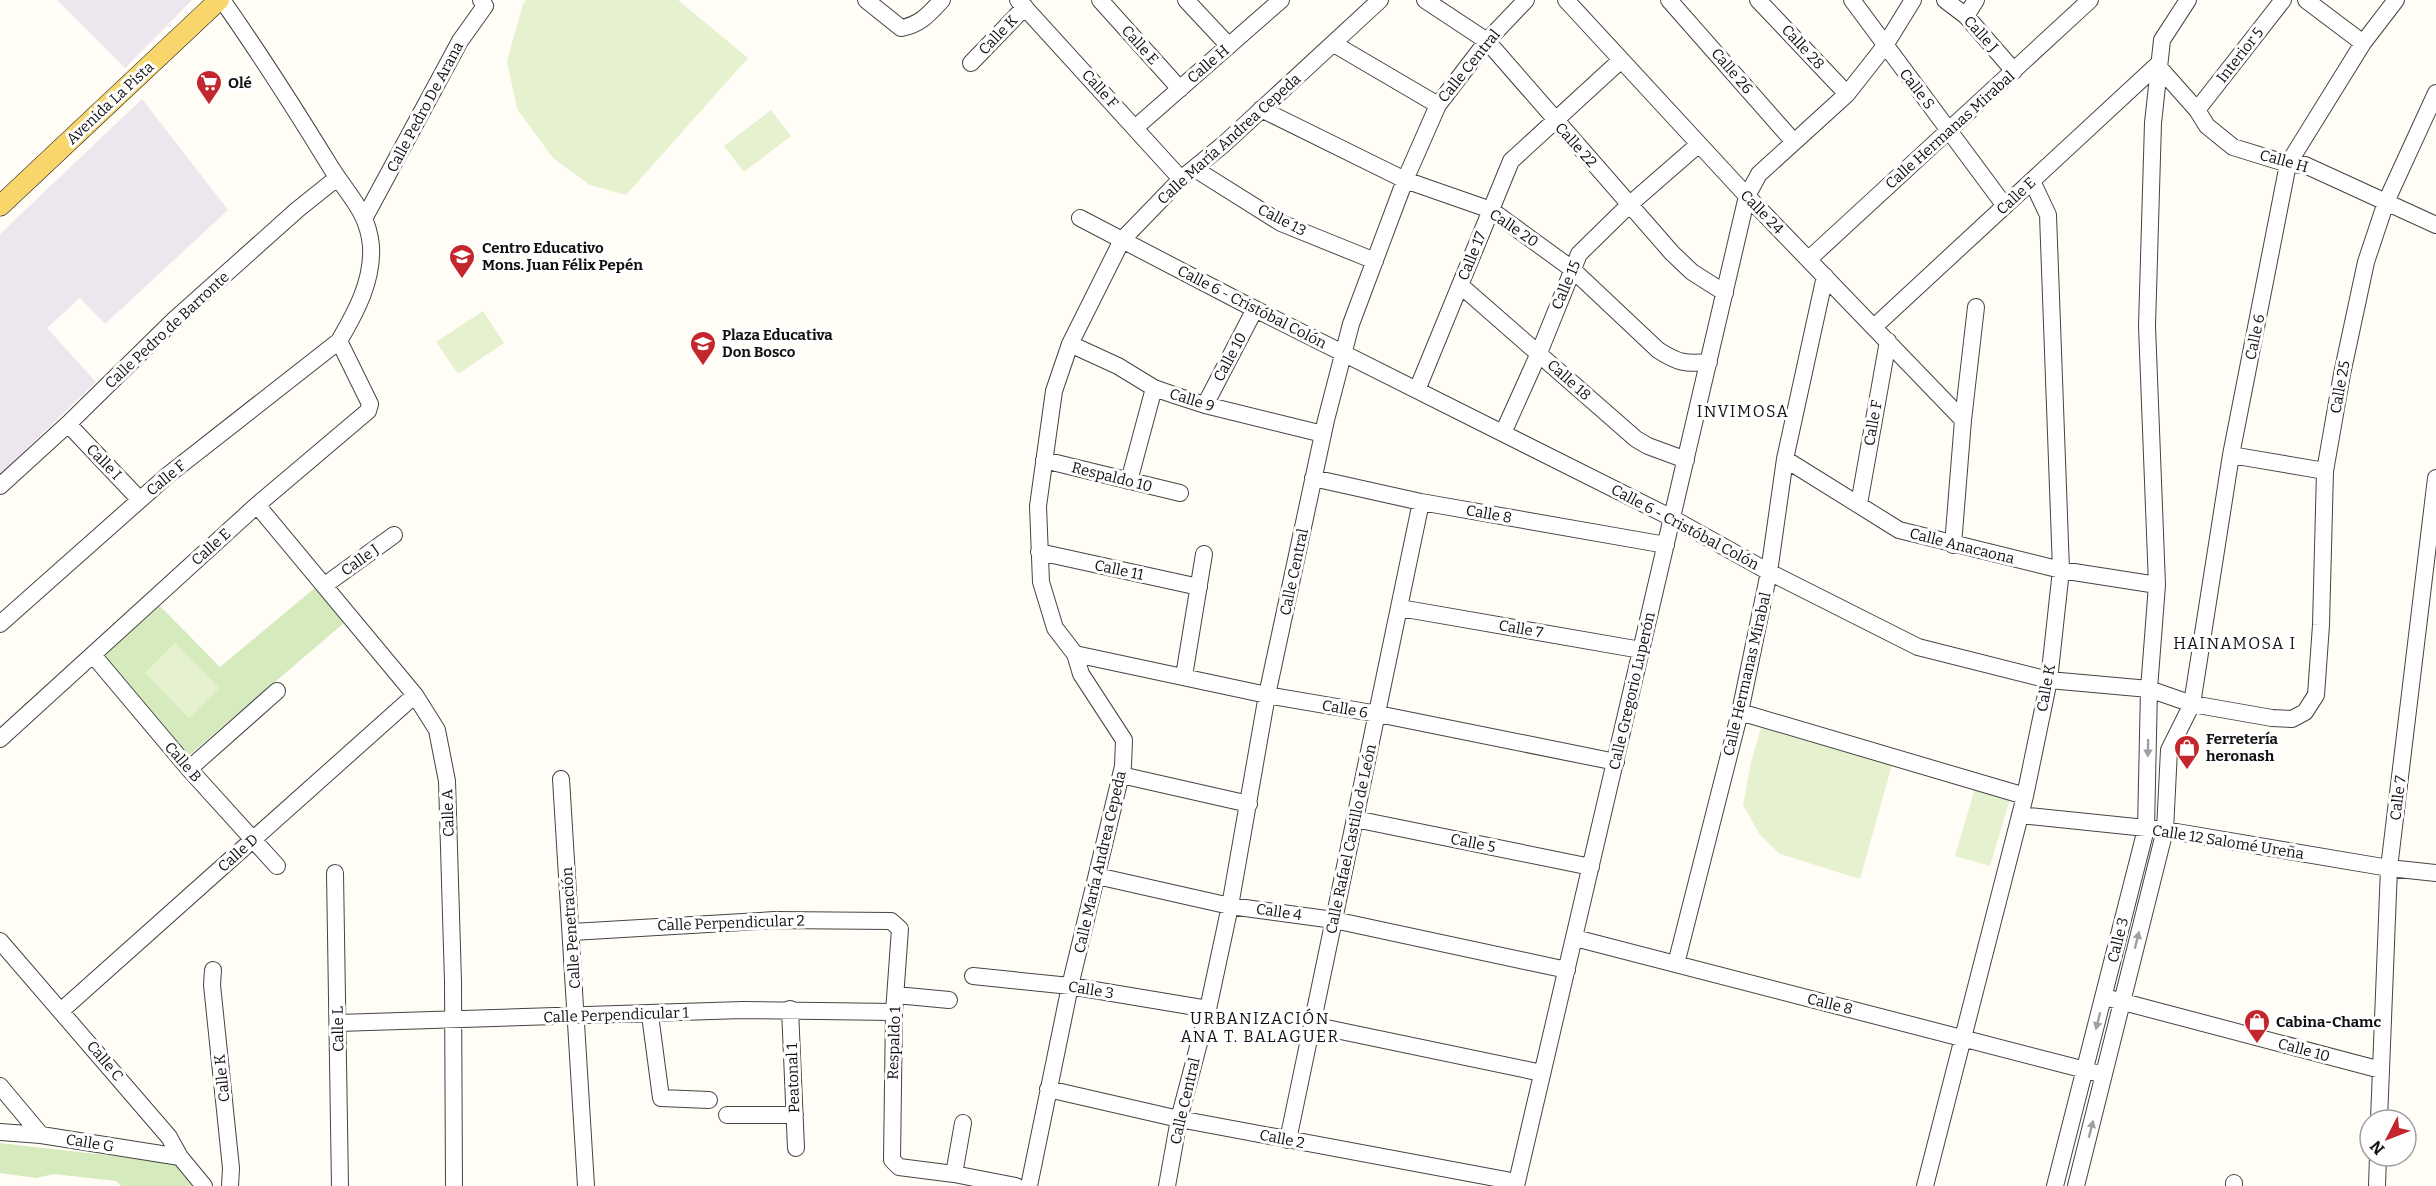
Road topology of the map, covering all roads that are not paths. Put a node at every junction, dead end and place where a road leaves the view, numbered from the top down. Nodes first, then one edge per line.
1 (221, 0) edge
2 (482, 0) edge
3 (866, 0) edge
4 (942, 0) edge
5 (1100, 0) edge
6 (1186, 0) edge
7 (1380, 0) edge
8 (1425, 0) edge
9 (1526, 0) edge
10 (1566, 0) edge
11 (1670, 0) edge
12 (1758, 0) edge
13 (1852, 0) edge
14 (1913, 0) edge
15 (1944, 0) edge
16 (1976, 0) edge
17 (2090, 0) edge
18 (2188, 0) edge
19 (2283, 0) edge
20 (2306, 0) edge
21 (2396, 0) edge
22 (1274, 2) edge
23 (1022, 4) edge
24 (1966, 16) junction
25 (1487, 41) junction
26 (2363, 43) junction
27 (1334, 44) junction
28 (1229, 46) junction
29 (1884, 47) junction
30 (1621, 60) junction
31 (971, 63) dead end
32 (2157, 65) junction
33 (2014, 71) junction
34 (1180, 89) junction
35 (2436, 93) edge
36 (1847, 94) junction
37 (1438, 105) junction
38 (1261, 109) junction
39 (2197, 110) junction
40 (1554, 121) junction
41 (1135, 128) junction
42 (1949, 130) junction
43 (1794, 142) junction
44 (1699, 144) junction
45 (2288, 164) junction
46 (1188, 174) junction
47 (337, 178) junction
48 (1405, 180) junction
49 (2032, 181) junction
50 (1747, 196) junction
51 (2386, 202) junction
52 (1629, 205) junction
53 (0, 206) edge
54 (2005, 206) junction
55 (1491, 210) junction
56 (365, 217) junction
57 (1080, 218) dead end
58 (2436, 225) edge
59 (1122, 240) junction
60 (1809, 259) junction
61 (1375, 261) junction
62 (1572, 269) junction
63 (1825, 276) junction
64 (1460, 285) junction
65 (1725, 293) junction
66 (1976, 307) dead end
67 (1255, 309) junction
68 (1874, 327) junction
69 (339, 341) junction
70 (1888, 341) junction
71 (1070, 344) junction
72 (1344, 352) junction
73 (1539, 353) junction
74 (1708, 362) junction
75 (1154, 388) junction
76 (1417, 390) junction
77 (1205, 405) junction
78 (1963, 420) junction
79 (68, 424) junction
80 (1503, 433) junction
81 (1323, 434) junction
82 (2231, 455) junction
83 (1686, 459) junction
84 (1785, 459) junction
85 (1044, 460) junction
86 (2325, 471) junction
87 (1313, 478) junction
88 (2436, 478) edge
89 (1129, 481) junction
90 (0, 486) edge
91 (1180, 493) dead end
92 (140, 500) junction
93 (1421, 502) junction
94 (1859, 504) junction
95 (257, 505) junction
96 (1672, 518) junction
97 (394, 535) dead end
98 (1666, 545) junction
99 (1953, 545) junction
100 (1040, 552) junction
101 (1204, 554) dead end
102 (2061, 570) junction
103 (1769, 572) junction
104 (325, 585) junction
105 (2157, 585) junction
106 (1199, 587) junction
107 (1400, 608) junction
108 (0, 624) edge
109 (1641, 650) junction
110 (1075, 654) junction
111 (93, 655) junction
112 (1184, 676) junction
113 (2049, 680) junction
114 (2149, 689) junction
115 (278, 691) dead end
116 (415, 695) junction
117 (1267, 695) junction
118 (2316, 695) joint
119 (2192, 704) junction
120 (1740, 712) junction
121 (1378, 714) junction
122 (0, 739) edge
123 (1616, 762) junction
124 (189, 769) junction
125 (1121, 775) junction
126 (561, 779) dead end
127 (2025, 796) junction
128 (1249, 804) junction
129 (2019, 815) junction
130 (1355, 819) junction
131 (2146, 829) junction
132 (2164, 830) junction
133 (252, 840) junction
134 (277, 866) dead end
135 (1591, 867) junction
136 (2389, 868) junction
137 (335, 873) dead end
138 (2436, 873) edge
139 (1097, 876) junction
140 (1230, 906) junction
141 (1334, 920) junction
142 (891, 921) joint
143 (572, 932) junction
144 (1575, 938) junction
145 (0, 941) edge
146 (1676, 964) junction
147 (213, 970) dead end
148 (1567, 970) junction
149 (974, 976) dead end
150 (1070, 986) junction
151 (2104, 996) junction
152 (949, 1000) dead end
153 (2122, 1002) junction
154 (895, 1003) junction
155 (790, 1009) junction
156 (1208, 1009) junction
157 (62, 1010) junction
158 (650, 1014) junction
159 (453, 1017) junction
160 (575, 1017) junction
161 (338, 1023) junction
162 (1312, 1025) junction
163 (1964, 1038) junction
164 (2086, 1069) junction
165 (2381, 1070) junction
166 (1542, 1073) junction
167 (2104, 1075) junction
168 (0, 1086) edge
169 (1048, 1089) junction
170 (709, 1100) dead end
171 (2379, 1108) edge
172 (727, 1115) dead end
173 (795, 1115) junction
174 (1179, 1119) junction
175 (963, 1122) dead end
176 (0, 1132) edge
177 (41, 1135) junction
178 (1288, 1140) junction
179 (796, 1148) dead end
180 (180, 1157) junction
181 (2378, 1168) edge
182 (954, 1174) junction
183 (1517, 1184) edge
184 (204, 1186) edge
185 (230, 1186) edge
186 (340, 1186) edge
187 (454, 1186) edge
188 (586, 1186) edge
189 (1016, 1186) edge
190 (1029, 1186) edge
191 (1167, 1186) edge
192 (1925, 1186) edge
193 (2055, 1186) edge
194 (2076, 1186) edge
195 (2377, 1186) edge

1 - 47 street
1 - 53 main road, Avenida La Pista
2 - 56 street, Calle Pedro De Arana
3 - 4 street
5 - 34 street, Calle E
6 - 28 street
7 - 27 street, Calle María Andrea Cepeda
8 - 25 street, Calle 22
9 - 25 street, Calle Central
10 - 30 street, Calle 24
11 - 43 street, Calle 26
12 - 36 street, Calle 28
13 - 29 street, Calle S
14 - 29 street, Calle Gregorio Luperón
15 - 24 street, Calle J
16 - 24 street
17 - 33 street, Calle Hermanas Mirabal
18 - 32 street, Calle 3
19 - 39 street, Interior 5
20 - 26 street
21 - 26 street, Calle 6
22 - 28 street, Calle H
23 - 31 street, Calle K
23 - 41 street, Calle F
24 - 33 street, Calle J
25 - 37 street, Calle Central
25 - 40 street, Calle 22
26 - 45 street, Calle 6
27 - 37 street
27 - 38 street, Calle María Andrea Cepeda
28 - 34 street, Calle H
29 - 36 street, Calle Gregorio Luperón
29 - 42 street, Calle S
30 - 40 street, Calle 17
30 - 44 street, Calle 24
32 - 39 street, Calle H
32 - 49 street, Calle E
32 - 105 street, Calle 3
33 - 42 street, Calle Hermanas Mirabal
34 - 41 street, Calle H
35 - 51 street, Calle 25
36 - 43 street, Calle Gregorio Luperón
37 - 48 street, Calle Central
38 - 46 street, Calle María Andrea Cepeda
38 - 48 street, Calle 20
39 - 45 street, Calle H
40 - 52 street, Calle 22
40 - 55 street, Calle 17
41 - 46 street, Calle F
42 - 54 street, Calle S
42 - 60 street, Calle Hermanas Mirabal
43 - 50 street, Calle Gregorio Luperón
44 - 50 street, Calle 24
44 - 52 street, Calle 15
45 - 51 street, Calle H
45 - 82 street, Calle 6
46 - 59 street, Calle María Andrea Cepeda
46 - 61 street, Calle 13
47 - 56 street
47 - 79 street, Calle Pedro de Barronte
48 - 55 street, Calle 20
48 - 61 street, Calle Central
49 - 54 street, Calle E
49 - 102 street, Calle K
50 - 60 street, Calle 24
50 - 65 street, Calle Gregorio Luperón
51 - 58 street, Calle H
51 - 86 street, Calle 25
52 - 62 street, Calle 15
52 - 65 street, Calle 22
54 - 68 street, Calle E
55 - 62 street, Calle 20
55 - 64 street, Calle 17
56 - 69 street
57 - 59 street, Calle 6 - Cristóbal Colón
59 - 67 street, Calle 6 - Cristóbal Colón
59 - 71 street, Calle María Andrea Cepeda
60 - 63 street, Calle 24
61 - 72 street, Calle Central
62 - 73 street, Calle 15
62 - 74 street, Calle 20
63 - 68 street, Calle 24
63 - 84 street, Calle Hermanas Mirabal
64 - 73 street, Calle 18
64 - 76 street, Calle 17
65 - 74 street, Calle Gregorio Luperón
66 - 78 street
67 - 72 street, Calle 6 - Cristóbal Colón
67 - 77 street, Calle 10
68 - 70 street, Calle 24
69 - 92 street, Calle F
69 - 95 street, Calle E
70 - 78 street, Calle 24
70 - 94 street, Calle F
71 - 75 street, Calle 9
71 - 85 street, Calle María Andrea Cepeda
72 - 76 street, Calle 6 - Cristóbal Colón
72 - 81 street, Calle Central
73 - 80 street, Calle 15
73 - 83 street, Calle 18
74 - 83 street, Calle Gregorio Luperón
75 - 77 street, Calle 9
75 - 89 street
76 - 80 street, Calle 6 - Cristóbal Colón
77 - 81 street, Calle 9
78 - 99 street
79 - 90 street, Calle Pedro de Barronte
79 - 92 street, Calle I
80 - 96 street, Calle 6 - Cristóbal Colón
81 - 87 street, Calle Central
82 - 86 street
82 - 119 street, Calle 6
83 - 96 street, Calle Gregorio Luperón
84 - 94 street, Calle Anacaona
84 - 103 street, Calle Hermanas Mirabal
85 - 89 street, Respaldo 10
85 - 100 street, Calle María Andrea Cepeda
86 - 118 street, Calle 25
87 - 93 street, Calle 8
87 - 117 street, Calle Central
88 - 136 street, Calle 7
89 - 91 street, Respaldo 10
92 - 108 street, Calle F
93 - 98 street, Calle 8
93 - 107 street, Calle Rafael Castillo de León
94 - 99 street, Calle Anacaona
95 - 104 street, Calle A
95 - 111 street, Calle E
96 - 98 street, Calle Gregorio Luperón
96 - 103 street, Calle 6 - Cristóbal Colón
97 - 104 street, Calle J
98 - 109 street, Calle Gregorio Luperón
99 - 102 street, Calle Anacaona
100 - 106 street, Calle 11
100 - 110 street, Calle María Andrea Cepeda
101 - 106 street
102 - 105 street, Calle Anacaona
102 - 113 street, Calle K
103 - 113 street, Calle 6 - Cristóbal Colón
103 - 120 street, Calle Hermanas Mirabal
104 - 116 street, Calle A
105 - 114 street, Calle 3
106 - 112 street
107 - 109 street, Calle 7
107 - 121 street, Calle Rafael Castillo de León
109 - 123 street, Calle Gregorio Luperón
110 - 112 street, Calle 6
110 - 125 street, Calle María Andrea Cepeda
111 - 122 street, Calle E
111 - 124 street, Calle B
112 - 117 street, Calle 6
113 - 114 street, Calle 6 - Cristóbal Colón
113 - 127 street, Calle K
114 - 119 street, Calle 6 - Cristóbal Colón
114 -> 131 street, Calle 3
115 - 124 street
116 - 133 street, Calle D
116 - 159 street, Calle A
117 - 121 street, Calle 6
117 - 128 street, Calle Central
118 - 119 street, Calle 6 - Cristóbal Colón
119 - 132 street, Calle 3
120 - 127 street
120 - 146 street, Calle Hermanas Mirabal
121 - 123 street, Calle 6
121 - 130 street, Calle Rafael Castillo de León
123 - 135 street, Calle Gregorio Luperón
124 - 133 street, Calle B
125 - 128 street
125 - 139 street, Calle María Andrea Cepeda
126 - 143 street, Calle Penetración
127 - 129 street, Calle K
128 - 140 street, Calle Central
129 - 131 street, Calle 12 Salomé Ureña
129 - 163 street, Calle K
130 - 135 street, Calle 5
130 - 141 street, Calle Rafael Castillo de León
131 - 132 street, Calle 12 Salomé Ureña
131 - 151 street, Calle 3
132 - 136 street, Calle 12 Salomé Ureña
153 -> 132 street, Calle 3
133 - 134 street, Calle B
133 - 157 street, Calle D
135 - 144 street, Calle Gregorio Luperón
136 - 138 street, Calle 12 Salomé Ureña
136 - 165 street, Calle 7
137 - 161 street, Calle L
139 - 140 street, Calle 4
139 - 150 street, Calle María Andrea Cepeda
140 - 141 street, Calle 4
140 - 156 street, Calle Central
141 - 148 street, Calle 4
141 - 162 street, Calle Rafael Castillo de León
142 - 143 street, Calle Perpendicular 2
142 - 154 street, Respaldo 1
143 - 160 street, Calle Penetración
144 - 146 street, Calle 8
144 - 148 street, Calle Gregorio Luperón
145 - 157 street, Calle C
146 - 163 street, Calle 8
147 - 185 street, Calle K
148 - 166 street, Calle Gregorio Luperón
149 - 150 street, Calle 3
150 - 156 street, Calle 3
150 - 169 street, Calle María Andrea Cepeda
151 - 153 street, Calle 10
151 -> 164 street, Calle 3
152 - 154 street, Calle Perpendicular 1
153 - 165 street, Calle 10
153 - 167 street, Calle 3
154 - 155 street, Calle Perpendicular 1
154 - 182 street, Respaldo 1
155 - 158 street, Calle Perpendicular 1
155 - 173 street, Peatonal 1
156 - 174 street, Calle Central
157 - 180 street, Calle C
158 - 160 street, Calle Perpendicular 1
158 - 170 street
159 - 160 street, Calle Perpendicular 1
159 - 161 street, Calle Perpendicular 1
159 - 187 street, Calle A
160 - 188 street, Calle Penetración
161 - 186 street, Calle L
162 - 166 street
162 - 178 street, Calle Rafael Castillo de León
163 - 164 street, Calle 8
163 - 192 street, Calle K
164 - 167 street, Calle 8
164 - 193 street, Calle 3
165 - 171 street, Calle 7
166 - 183 street, Calle Gregorio Luperón
194 -> 167 street, Calle 3
168 - 177 street
169 - 174 street, Calle 2
169 - 190 street, Calle María Andrea Cepeda
172 - 173 street
173 - 179 street, Peatonal 1
174 - 178 street, Calle 2
174 - 191 street, Calle Central
175 - 182 street
176 - 177 street, Calle G
177 - 180 street, Calle G
178 - 183 street, Calle 2
180 - 184 street, Calle C
181 - 195 street
182 - 189 street

